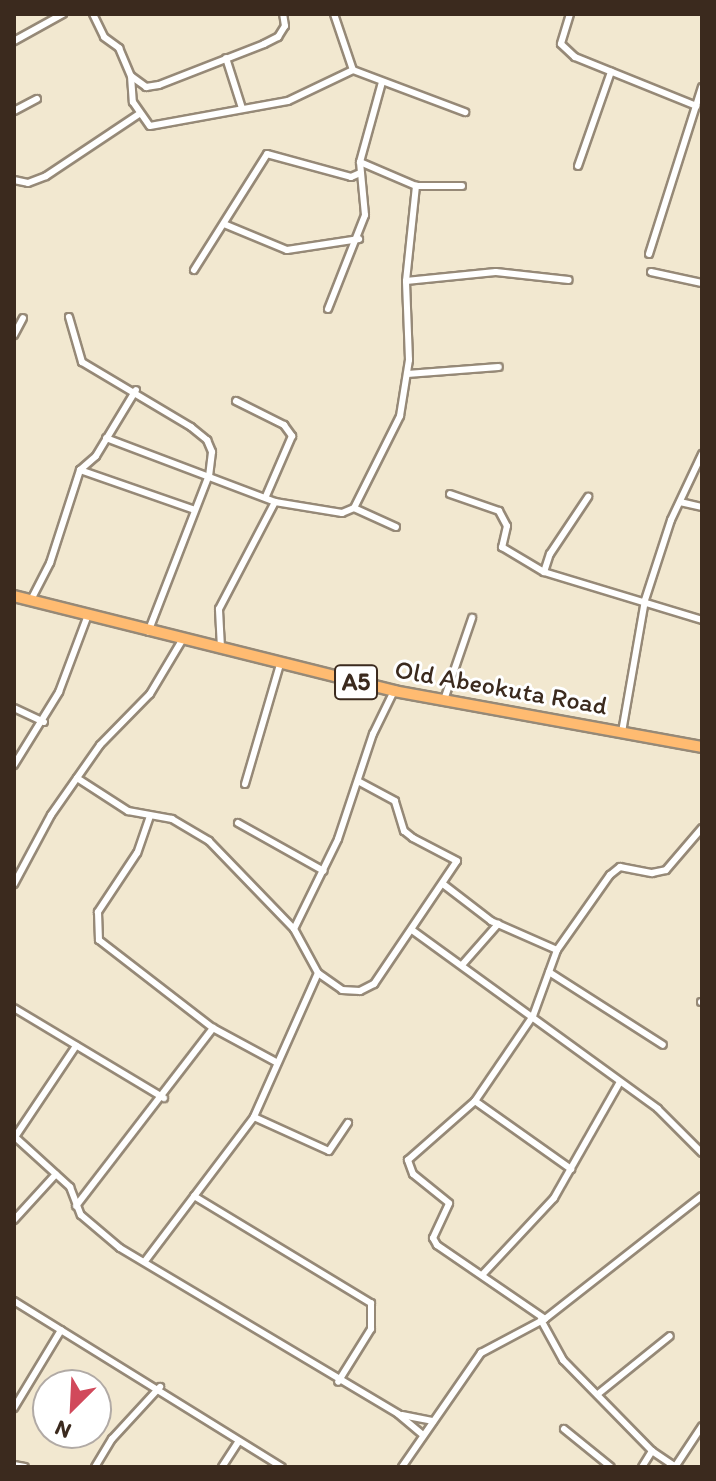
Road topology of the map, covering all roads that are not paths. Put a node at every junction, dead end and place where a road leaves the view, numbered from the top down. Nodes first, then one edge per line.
1 (63, 14) edge
2 (93, 14) edge
3 (283, 14) edge
4 (334, 14) edge
5 (570, 14) edge
6 (14, 41) edge
7 (226, 58) junction
8 (353, 70) junction
9 (611, 72) junction
10 (131, 76) junction
11 (382, 82) junction
12 (702, 87) edge
13 (37, 99) dead end
14 (696, 106) junction
15 (242, 108) junction
16 (14, 111) edge
17 (465, 112) dead end
18 (139, 114) junction
19 (360, 162) junction
20 (578, 166) dead end
21 (360, 173) junction
22 (14, 180) edge
23 (416, 186) junction
24 (462, 186) dead end
25 (224, 224) junction
26 (359, 239) junction
27 (649, 254) dead end
28 (194, 270) dead end
29 (651, 272) dead end
30 (569, 280) dead end
31 (406, 281) junction
32 (702, 283) edge
33 (328, 309) dead end
34 (69, 317) dead end
35 (23, 318) dead end
36 (14, 335) edge
37 (499, 367) dead end
38 (407, 374) junction
39 (136, 390) junction
40 (236, 401) dead end
41 (106, 438) junction
42 (702, 454) edge
43 (80, 470) junction
44 (209, 475) junction
45 (450, 494) dead end
46 (266, 496) junction
47 (588, 497) dead end
48 (275, 502) junction
49 (680, 502) junction
50 (702, 507) edge
51 (354, 508) junction
52 (192, 509) junction
53 (396, 527) dead end
54 (544, 572) junction
55 (14, 596) edge
56 (31, 600) junction
57 (645, 600) junction
58 (88, 615) junction
59 (472, 618) dead end
60 (702, 620) edge
61 (148, 632) junction
62 (181, 642) junction
63 (221, 650) junction
64 (280, 664) junction
65 (394, 691) junction
66 (444, 700) junction
67 (14, 708) edge
68 (44, 722) junction
69 (622, 732) junction
70 (702, 747) edge
71 (14, 765) edge
72 (77, 778) junction
73 (358, 781) junction
74 (245, 784) dead end
75 (150, 816) junction
76 (238, 823) dead end
77 (702, 828) edge
78 (324, 871) junction
79 (14, 884) edge
80 (443, 884) junction
81 (498, 924) junction
82 (294, 929) junction
83 (412, 930) junction
84 (557, 950) junction
85 (462, 965) junction
86 (549, 972) junction
87 (318, 973) junction
88 (14, 1008) edge
89 (533, 1016) junction
90 (213, 1028) junction
91 (663, 1045) dead end
92 (76, 1046) junction
93 (276, 1062) junction
94 (620, 1082) junction
95 (164, 1098) junction
96 (475, 1101) junction
97 (254, 1117) junction
98 (348, 1123) dead end
99 (14, 1136) edge
100 (702, 1153) edge
101 (47, 1166) junction
102 (571, 1169) junction
103 (56, 1174) junction
104 (45, 1180) junction
105 (194, 1196) junction
106 (702, 1196) edge
107 (76, 1206) junction
108 (14, 1220) edge
109 (145, 1261) junction
110 (483, 1274) junction
111 (14, 1301) edge
112 (543, 1320) junction
113 (61, 1330) junction
114 (670, 1336) dead end
115 (338, 1382) junction
116 (160, 1387) junction
117 (598, 1394) junction
118 (14, 1408) edge
119 (398, 1414) junction
120 (433, 1421) junction
121 (702, 1426) edge
122 (564, 1429) dead end
123 (423, 1435) junction
124 (239, 1441) junction
125 (652, 1451) junction
126 (14, 1465) edge
127 (25, 1467) edge
128 (95, 1467) edge
129 (222, 1467) edge
130 (282, 1467) edge
131 (402, 1467) edge
132 (611, 1467) edge
133 (642, 1467) edge
134 (675, 1467) edge

1 - 6 street
2 - 10 street
3 - 7 street
4 - 8 street
5 - 9 street
7 - 10 street
7 - 15 street
8 - 11 street
8 - 15 street
9 - 14 street
9 - 20 street
10 - 18 street
11 - 17 street
11 - 19 street
12 - 14 street
13 - 16 street
14 - 27 street
15 - 18 street
18 - 22 street
19 - 21 street
19 - 23 street
21 - 25 street
21 - 26 street
23 - 24 street
23 - 31 street
25 - 26 street
25 - 28 street
26 - 33 street
29 - 32 street
30 - 31 street
31 - 38 street
34 - 39 street
35 - 36 street
37 - 38 street
38 - 51 street
39 - 41 street
39 - 44 street
40 - 46 street
41 - 43 street
41 - 44 street
42 - 49 street
43 - 52 street
43 - 56 street
44 - 46 street
44 - 52 street
45 - 54 street
46 - 48 street
47 - 54 street
48 - 51 street
48 - 63 street
49 - 50 street
49 - 57 street
51 - 53 street
52 - 61 street
54 - 57 street
55 - 56 highway, Old Abeokuta Road / A5
56 - 58 highway, Old Abeokuta Road / A5
57 - 60 street
57 - 69 street
58 - 61 highway, Old Abeokuta Road / A5
58 - 68 street
59 - 66 street
61 - 62 highway, Old Abeokuta Road / A5
62 - 63 highway, Old Abeokuta Road / A5
62 - 72 street
63 - 64 highway, Old Abeokuta Road / A5
64 - 65 highway, Old Abeokuta Road / A5
64 - 74 street
65 - 66 highway, Old Abeokuta Road / A5
65 - 73 street
66 - 69 highway, Old Abeokuta Road / A5
67 - 68 street
68 - 71 street
69 - 70 highway, Old Abeokuta Road / A5
72 - 75 street
72 - 79 street
73 - 78 street
73 - 80 street
75 - 82 street
75 - 90 street
76 - 78 street
77 - 84 street
78 - 82 street
80 - 81 street
80 - 83 street
81 - 84 street
81 - 85 street
82 - 87 street
83 - 85 street
83 - 87 street
84 - 86 street
85 - 89 street
86 - 89 street
86 - 91 street
87 - 93 street
88 - 92 street
89 - 94 street
89 - 96 street
90 - 93 street
90 - 95 street
92 - 95 street
92 - 99 street
93 - 97 street
94 - 100 street
94 - 102 street
95 - 107 street
96 - 102 street
96 - 110 street
97 - 98 street
97 - 105 street
99 - 101 street
101 - 103 street
101 - 104 street
102 - 110 street
103 - 104 street
103 - 107 street
104 - 108 street
105 - 109 street
105 - 115 street
106 - 112 street
107 - 109 street
109 - 115 street
110 - 112 street
111 - 113 street
112 - 117 street
112 - 120 street
113 - 116 street
113 - 118 street
114 - 117 street
115 - 119 street
116 - 124 street
116 - 128 street
117 - 125 street
119 - 120 street
119 - 123 street
120 - 123 street
121 - 134 street
122 - 132 street
123 - 131 street
124 - 129 street
124 - 130 street
125 - 133 street
125 - 134 street
126 - 127 street

